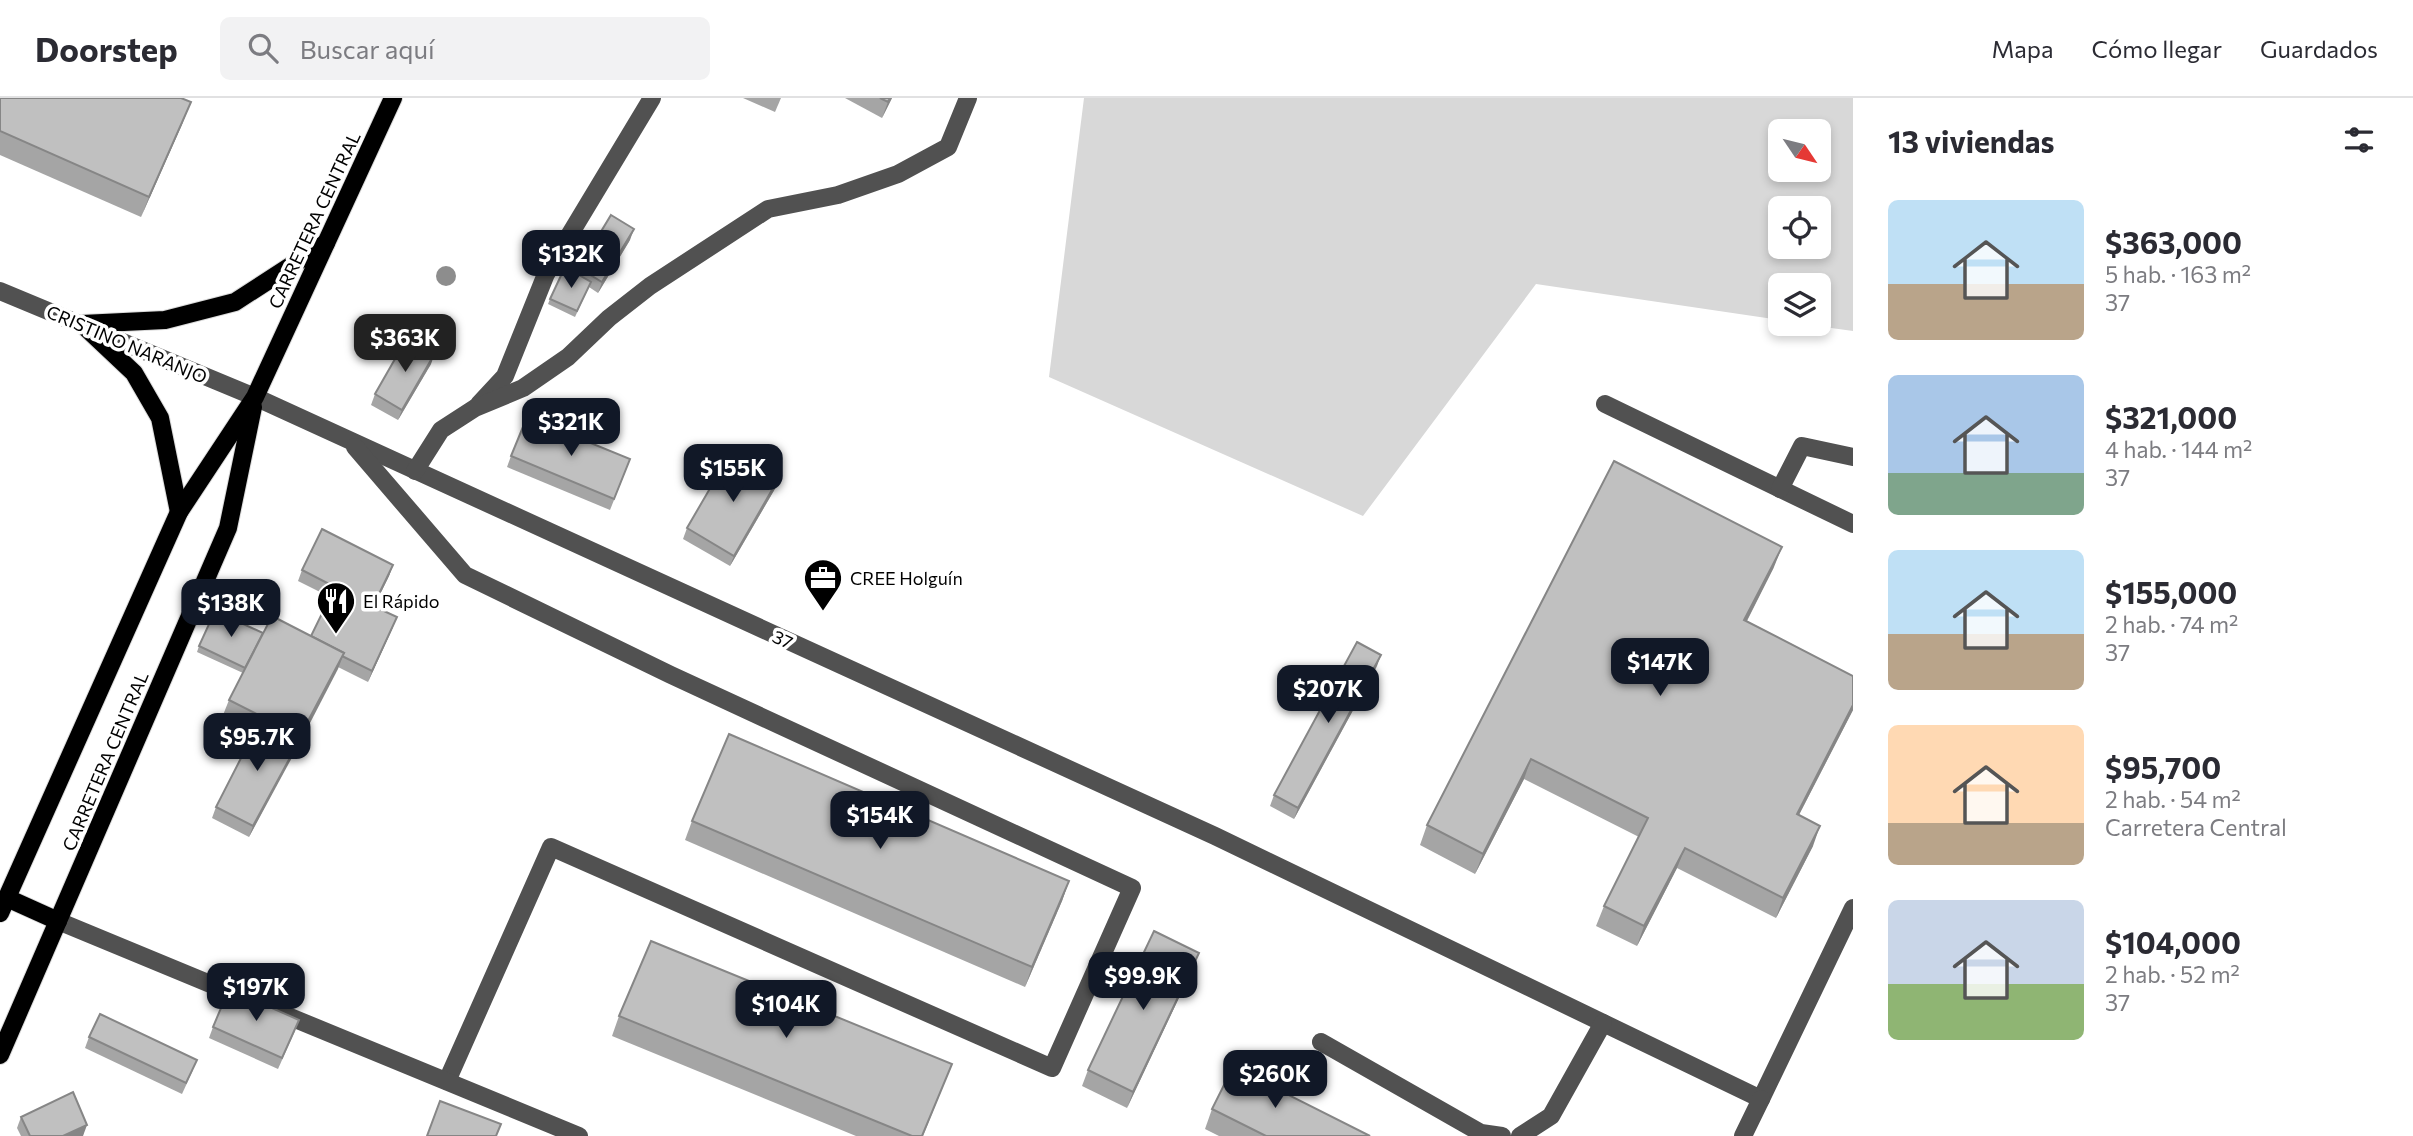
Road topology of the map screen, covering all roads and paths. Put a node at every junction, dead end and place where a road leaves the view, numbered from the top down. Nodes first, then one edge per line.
1 (393, 98) edge
2 (652, 98) edge
3 (968, 98) edge
4 (326, 243) junction
5 (0, 291) edge
6 (82, 324) junction
7 (255, 397) junction
8 (1605, 404) dead end
9 (475, 408) junction
10 (351, 441) junction
11 (1853, 457) edge
12 (415, 471) junction
13 (1780, 489) junction
14 (179, 512) junction
15 (1853, 524) edge
16 (3, 905) edge
17 (1853, 908) edge
18 (58, 921) junction
19 (1603, 1023) junction
20 (1321, 1042) dead end
21 (0, 1055) edge
22 (447, 1081) junction
23 (1761, 1099) junction
24 (579, 1136) edge
25 (1502, 1136) edge
26 (1520, 1136) edge
27 (1743, 1136) edge

1 - 4 main road, CARRETERA CENTRAL
2 - 9 street
3 - 9 street
4 - 6 main road
4 - 7 main road, CARRETERA CENTRAL
5 - 6 street, CRISTINO NARANJO
6 - 7 street, CRISTINO NARANJO
6 - 14 main road
7 - 10 street, 37
7 - 14 main road, CARRETERA CENTRAL
7 - 18 main road, CARRETERA CENTRAL
8 - 13 street
9 - 12 street
10 - 12 street, 37
10 - 22 street, 37
11 - 13 street
12 - 19 street, 37
13 - 15 street
14 - 16 main road, CARRETERA CENTRAL
16 - 18 main road
17 - 23 street
18 - 21 main road, CARRETERA CENTRAL
18 - 22 street
19 - 23 street, 37
19 - 26 street
20 - 25 street
22 - 24 street
23 - 27 street

